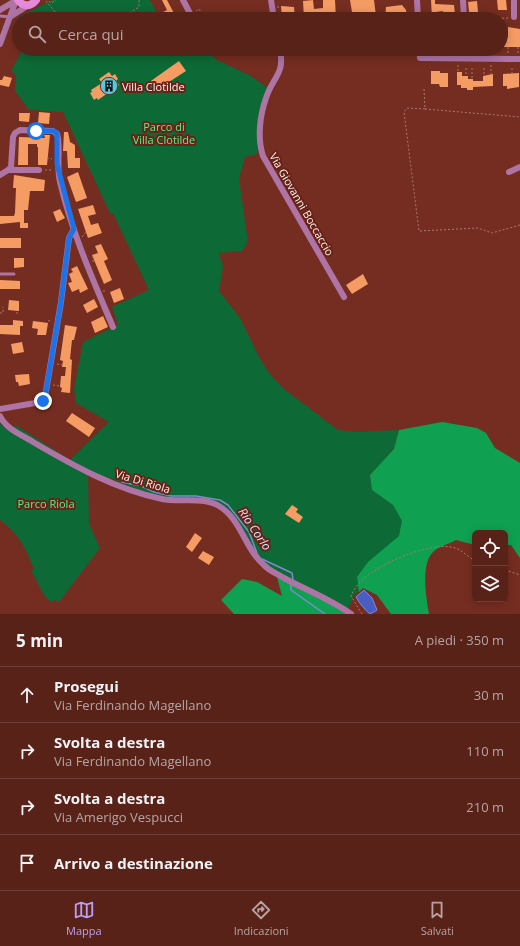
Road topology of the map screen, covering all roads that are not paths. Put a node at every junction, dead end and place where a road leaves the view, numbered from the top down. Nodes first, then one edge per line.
1 (183, 0) edge
2 (271, 0) edge
3 (417, 0) edge
4 (463, 0) edge
5 (514, 0) edge
6 (16, 1) edge
7 (41, 1) edge
8 (28, 8) junction
9 (0, 10) edge
10 (20, 12) edge
11 (189, 12) edge
12 (273, 12) edge
13 (418, 12) edge
14 (464, 12) edge
15 (0, 16) edge
16 (10, 17) junction
17 (514, 17) road end
18 (0, 44) edge
19 (281, 56) edge
20 (420, 56) edge
21 (519, 58) edge
22 (520, 167) edge
23 (8, 170) junction
24 (39, 170) road end
25 (509, 172) dead end
26 (0, 175) edge
27 (74, 229) junction
28 (0, 274) edge
29 (14, 274) dead end
30 (344, 297) dead end
31 (113, 327) dead end
32 (0, 409) edge
33 (0, 416) edge
34 (350, 614) edge

1 - 11 street
2 - 12 street
3 - 13 street
4 - 14 street
5 - 17 street
6 - 8 street
6 - 9 street
6 - 16 street
7 - 8 street
8 - 10 street
15 - 16 lane
16 - 18 street
19 - 30 street, Via Giovanni Boccaccio
20 - 21 street
22 - 25 street
23 - 24 street
23 - 26 street
23 - 27 street
27 - 31 street
27 - 32 street
28 - 29 lane
33 - 34 street, Via Di Riola

